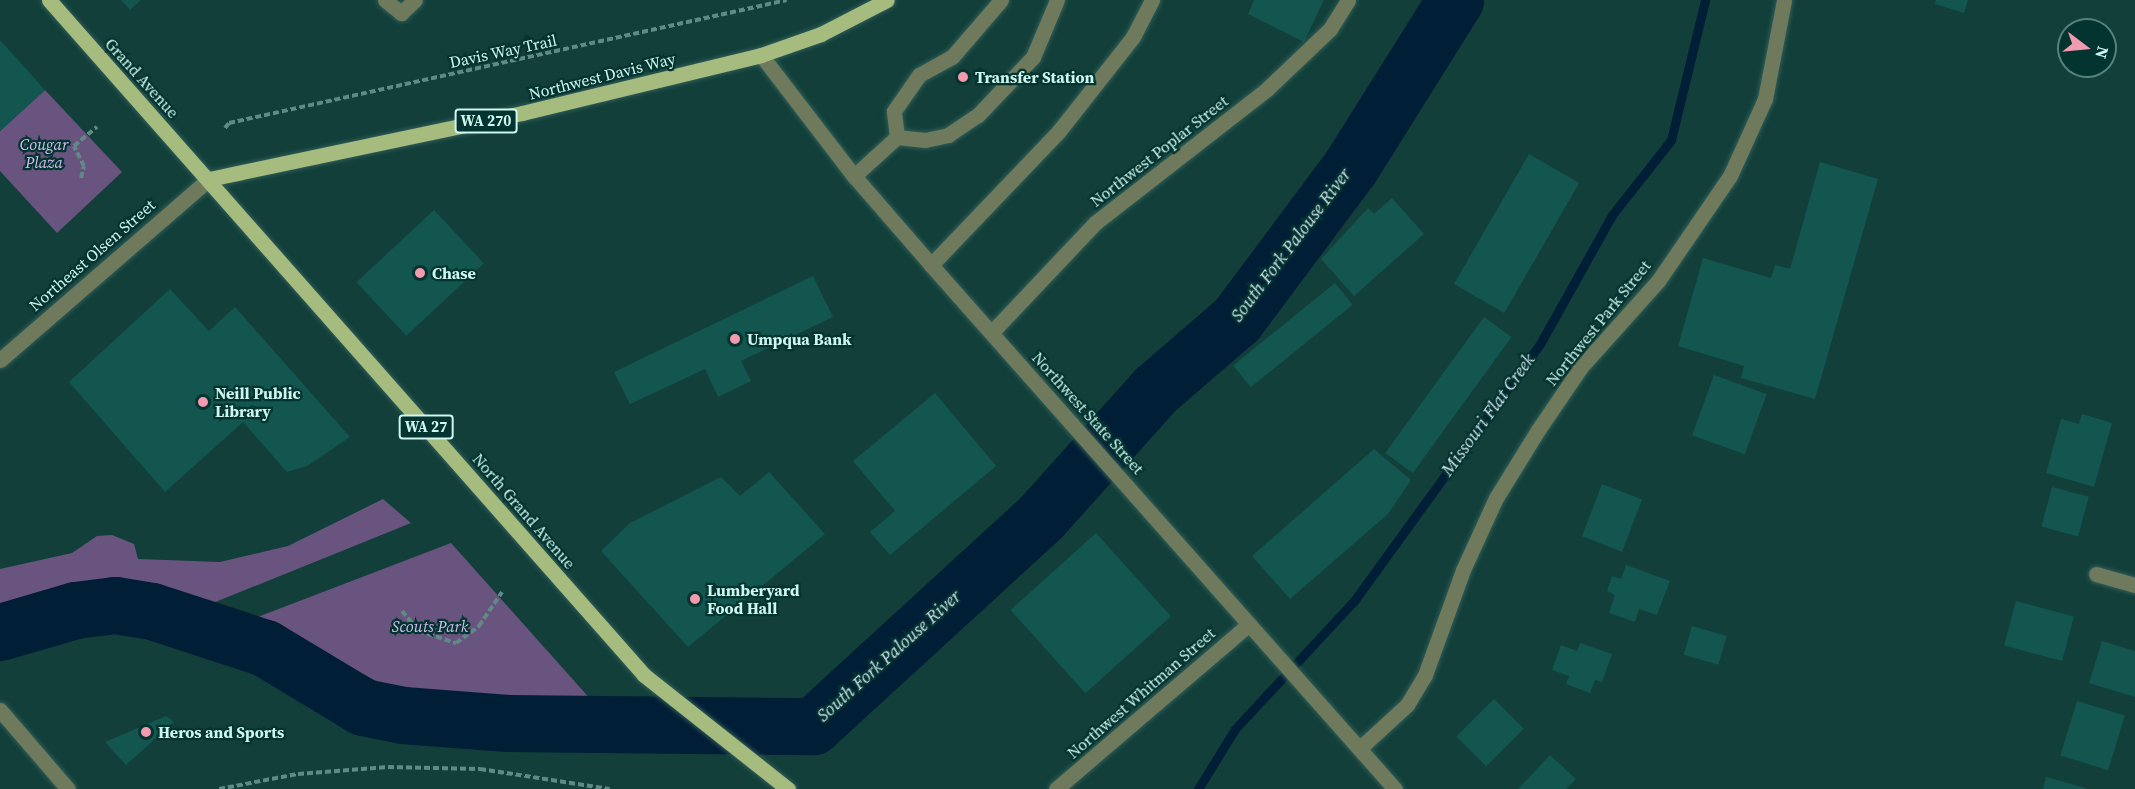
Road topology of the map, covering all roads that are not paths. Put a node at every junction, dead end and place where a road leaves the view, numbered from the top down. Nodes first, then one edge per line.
1 (49, 0) edge
2 (385, 0) edge
3 (415, 0) edge
4 (887, 0) edge
5 (1001, 0) edge
6 (1057, 0) edge
7 (1152, 0) edge
8 (1348, 0) edge
9 (1784, 0) edge
10 (761, 55) junction
11 (897, 137) junction
12 (854, 176) junction
13 (209, 179) junction
14 (931, 265) junction
15 (992, 332) junction
16 (0, 360) edge
17 (2096, 574) dead end
18 (2135, 585) edge
19 (1250, 624) junction
20 (0, 710) edge
21 (1360, 748) junction
22 (68, 789) edge
23 (788, 789) edge
24 (1056, 789) edge
25 (1395, 789) edge

1 - 13 main road, Grand Avenue / WA 27
2 - 3 street
4 - 10 main road, Northwest Davis Way / WA 270
5 - 11 street
6 - 11 street
7 - 14 street
8 - 15 street, Northwest Poplar Street
9 - 21 street, Northwest Park Street
10 - 12 street, Northwest State Street
10 - 13 main road, Northwest Davis Way / WA 270
11 - 12 street
12 - 14 street, Northwest State Street
13 - 16 street, Northeast Olsen Street
13 - 23 main road, North Grand Avenue / WA 27
14 - 15 street, Northwest State Street
15 - 19 street, Northwest State Street
17 - 18 street
19 - 21 street, Northwest State Street
19 - 24 street, Northwest Whitman Street
20 - 22 street
21 - 25 street, Northwest State Street

